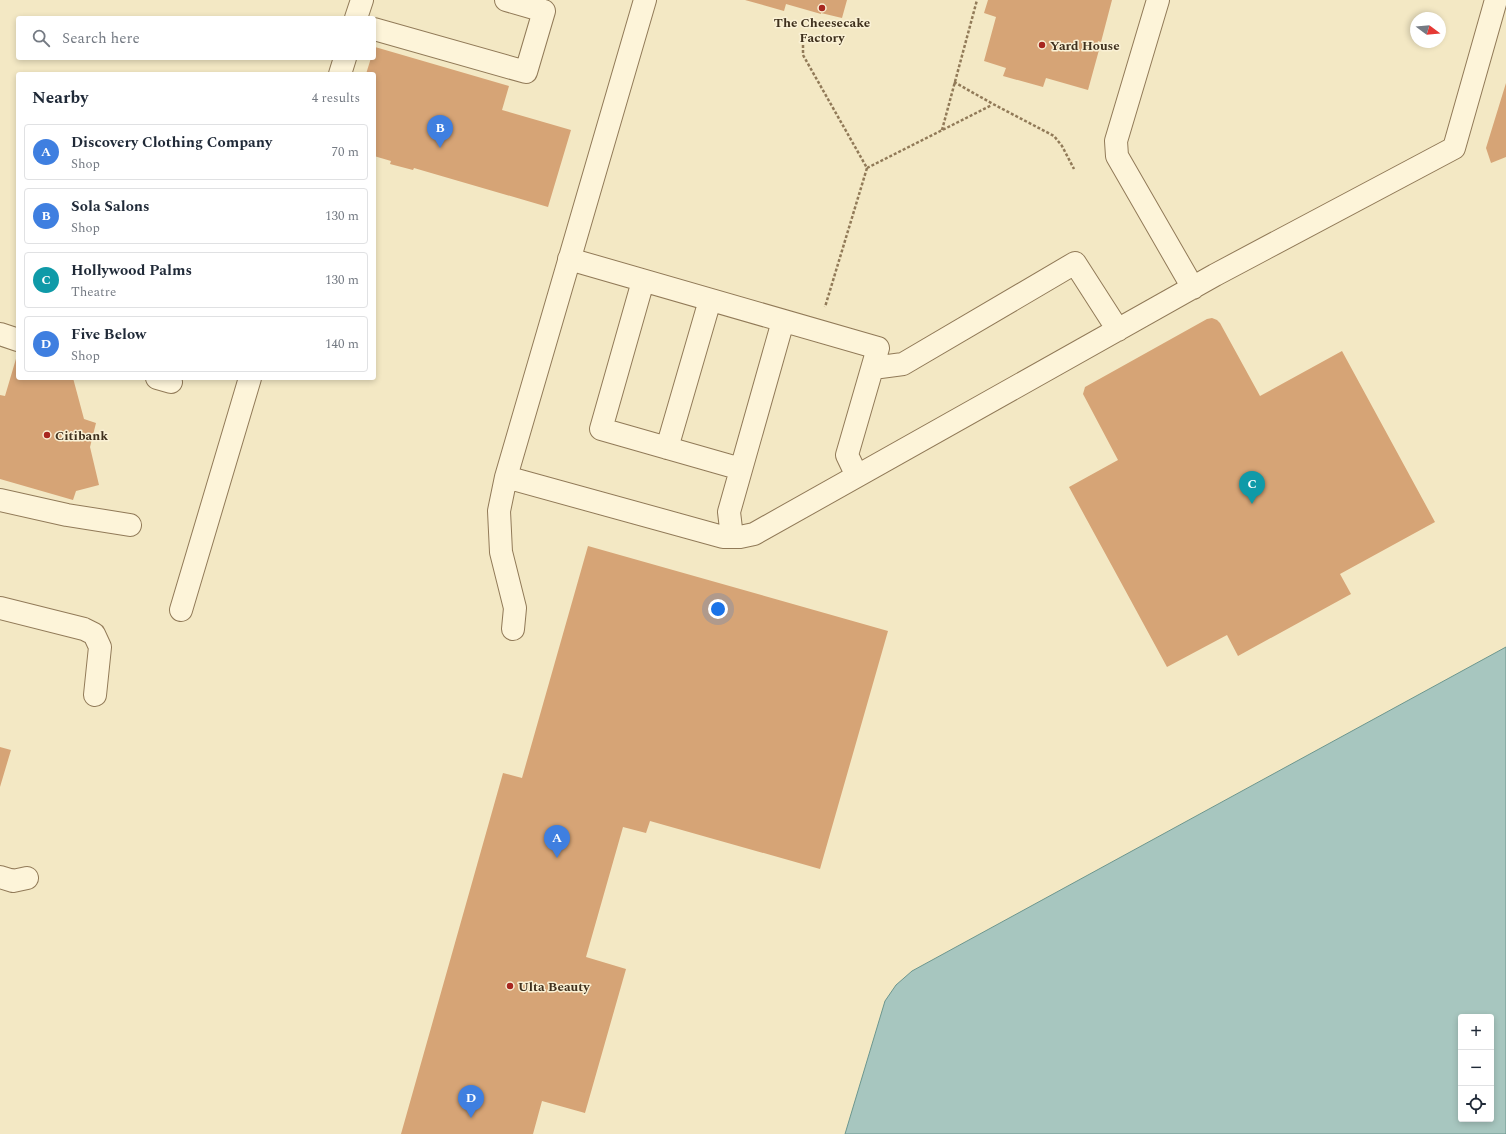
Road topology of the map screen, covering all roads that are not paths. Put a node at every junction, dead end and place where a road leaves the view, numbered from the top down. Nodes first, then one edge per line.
1 (362, 0) edge
2 (506, 0) edge
3 (645, 0) edge
4 (1158, 0) edge
5 (1496, 0) edge
6 (357, 16) edge
7 (376, 30) edge
8 (344, 60) edge
9 (341, 72) edge
10 (569, 259) junction
11 (643, 281) junction
12 (1193, 288) junction
13 (710, 300) junction
14 (783, 321) junction
15 (1118, 330) junction
16 (0, 334) edge
17 (16, 339) edge
18 (873, 368) junction
19 (249, 380) edge
20 (667, 448) junction
21 (741, 469) junction
22 (857, 476) junction
23 (506, 477) junction
24 (0, 500) edge
25 (130, 525) dead end
26 (732, 537) junction
27 (0, 608) edge
28 (181, 610) dead end
29 (513, 629) dead end
30 (95, 695) dead end
31 (0, 877) edge
32 (27, 878) dead end

1 - 6 lane
2 - 7 lane
3 - 10 lane
4 - 12 lane
5 - 12 lane
8 - 9 lane
10 - 11 lane
10 - 23 lane
11 - 13 lane
11 - 20 lane
12 - 15 lane
13 - 14 lane
13 - 20 lane
14 - 18 lane
14 - 21 lane
15 - 18 lane
15 - 22 lane
16 - 17 lane
18 - 22 lane
19 - 28 lane
20 - 21 lane
21 - 26 lane
22 - 26 lane
23 - 26 lane
23 - 29 lane
24 - 25 lane
27 - 30 lane
31 - 32 lane

